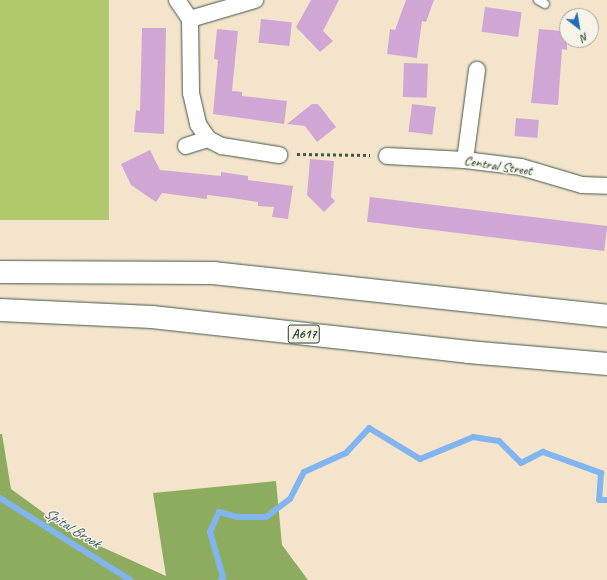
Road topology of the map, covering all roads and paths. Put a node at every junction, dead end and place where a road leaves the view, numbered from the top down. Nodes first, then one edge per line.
1 (177, 0) edge
2 (255, 0) edge
3 (190, 19) junction
4 (476, 70) dead end
5 (208, 139) junction
6 (186, 146) dead end
7 (279, 155) joint
8 (387, 156) joint
9 (465, 160) junction
10 (607, 186) edge
11 (0, 272) edge
12 (0, 310) edge
13 (607, 316) edge
14 (607, 364) edge

1 - 3 street
2 - 3 street
3 - 5 street
4 - 9 street
5 - 6 street
5 - 7 street
7 - 8 path
8 - 9 street, Central Street
9 - 10 street, Central Street
11 - 13 highway
12 - 14 highway, A617

